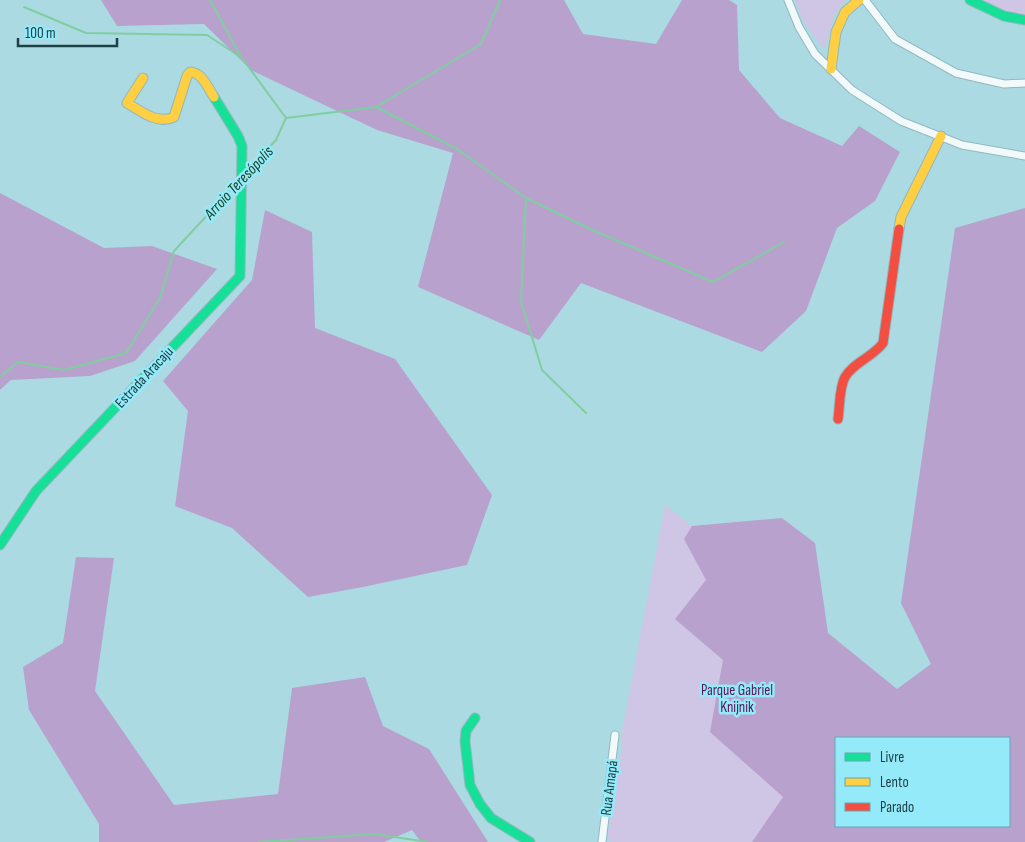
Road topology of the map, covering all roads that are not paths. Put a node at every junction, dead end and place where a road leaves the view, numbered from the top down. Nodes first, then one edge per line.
1 (788, 0) edge
2 (859, 0) edge
3 (865, 0) edge
4 (970, 0) edge
5 (1025, 20) edge
6 (831, 69) junction
7 (143, 78) dead end
8 (1025, 83) edge
9 (941, 136) junction
10 (1025, 156) edge
11 (838, 419) dead end
12 (0, 545) edge
13 (474, 718) dead end
14 (615, 735) dead end
15 (530, 842) edge
16 (602, 842) edge

1 - 6 street
2 - 6 street
3 - 8 street
4 - 5 street
6 - 9 street
7 - 12 street, Estrada Aracaju
9 - 10 street
9 - 11 street
13 - 15 street
14 - 16 street, Rua Amapá

